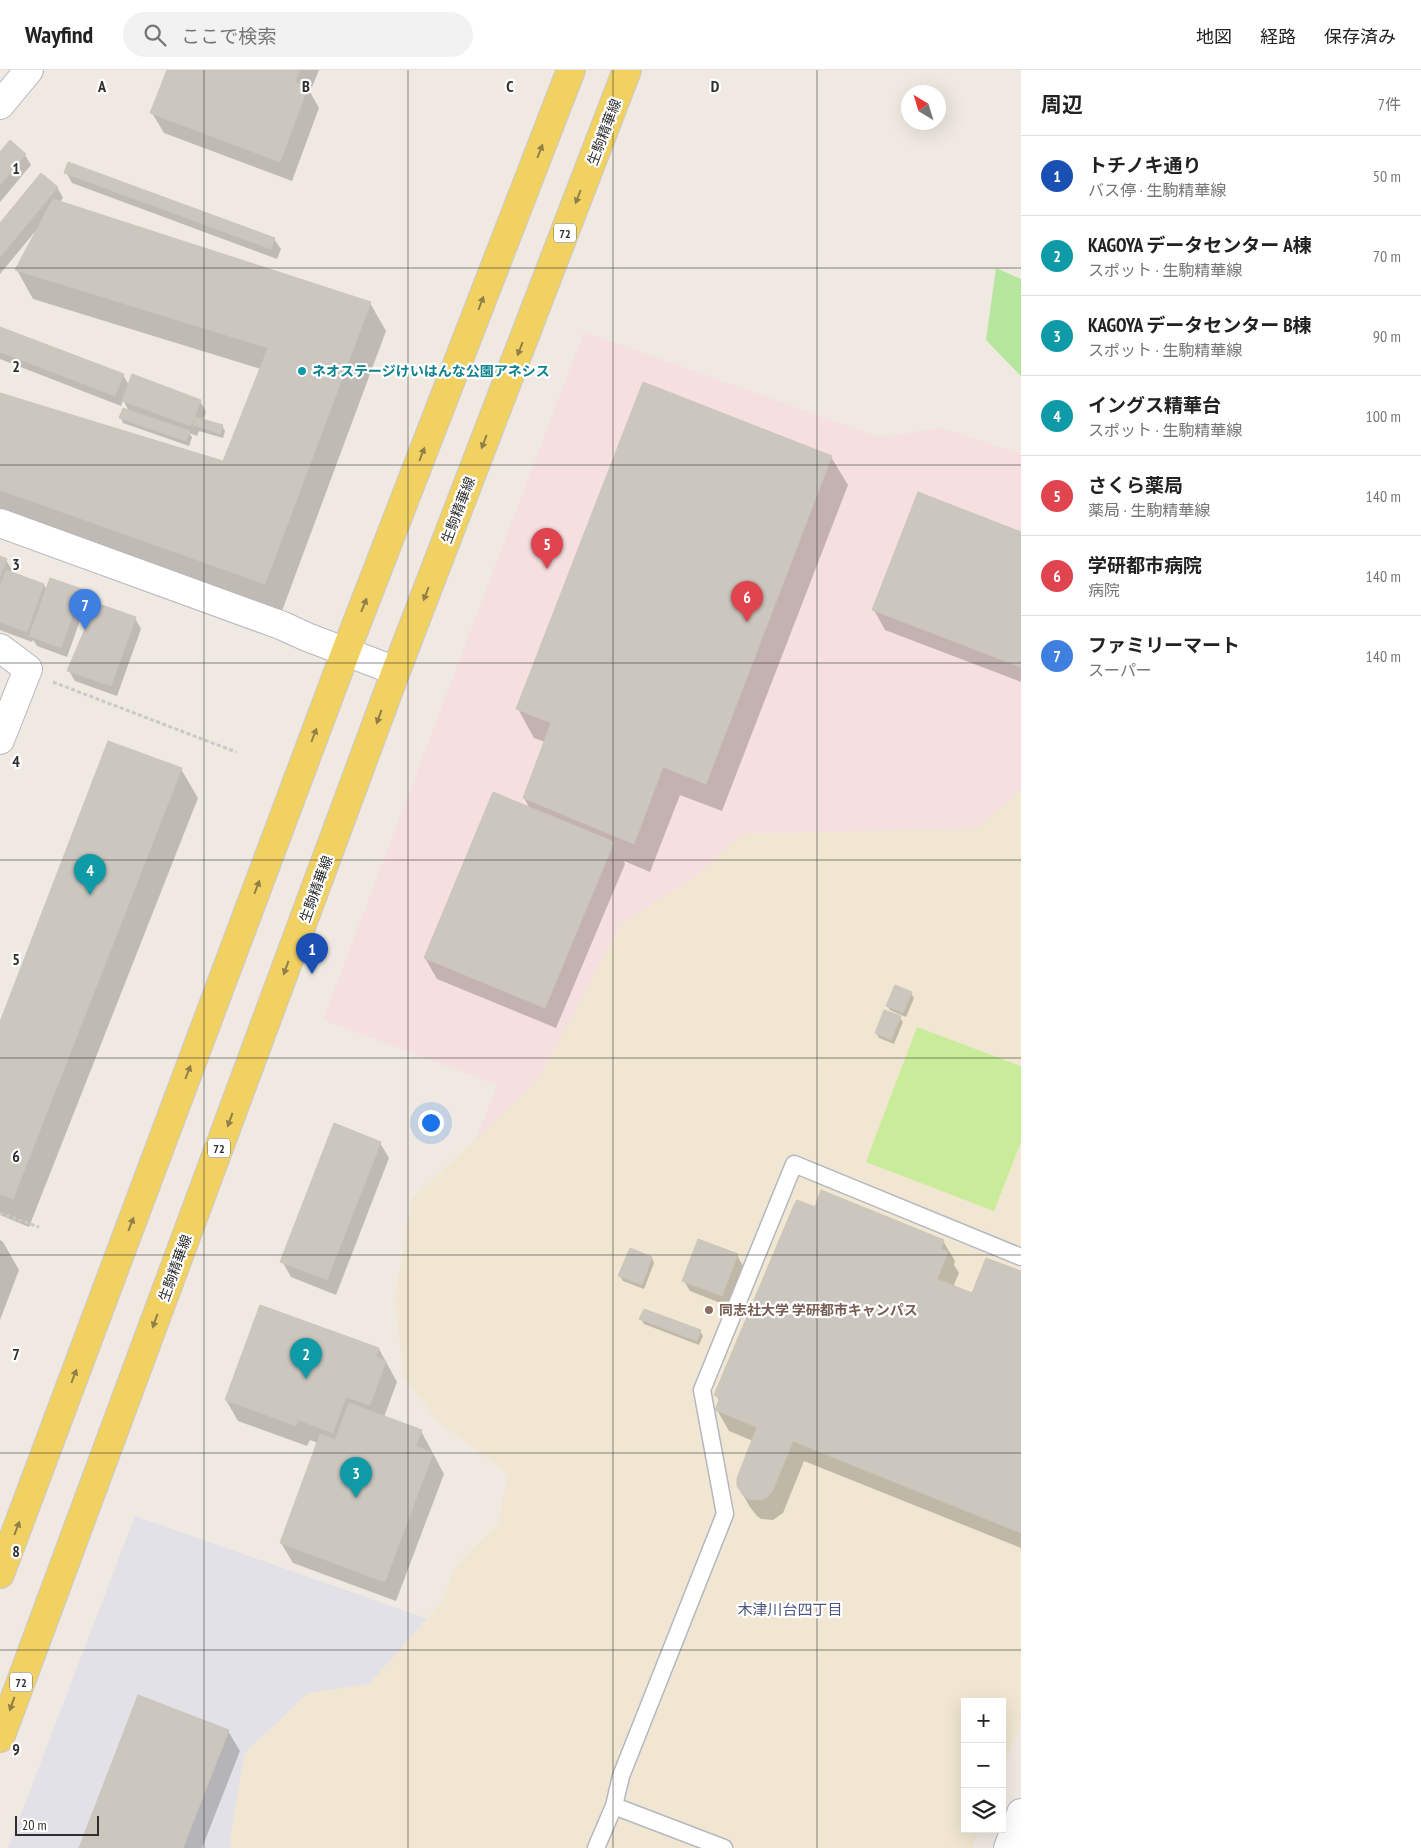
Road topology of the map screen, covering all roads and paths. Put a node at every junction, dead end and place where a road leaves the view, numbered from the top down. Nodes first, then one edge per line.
1 (29, 70) edge
2 (571, 70) edge
3 (627, 70) edge
4 (0, 106) edge
5 (0, 523) edge
6 (0, 648) edge
7 (346, 651) junction
8 (28, 669) junction
9 (396, 671) junction
10 (0, 740) edge
11 (236, 752) dead end
12 (0, 1213) edge
13 (39, 1227) dead end
14 (1021, 1257) edge
15 (0, 1574) edge
16 (0, 1738) edge
17 (614, 1806) junction
18 (1021, 1812) edge
19 (596, 1848) edge
20 (724, 1848) edge
21 (1008, 1848) edge

1 - 4 street
7 -> 2 main road
3 -> 9 main road, 生駒精華線 / 72
5 - 7 street
6 - 8 street
7 - 9 street
15 -> 7 main road
8 - 10 street
8 - 11 path
9 -> 16 main road, 生駒精華線 / 72
12 - 13 path
14 - 17 lane
17 - 19 lane
17 - 20 lane
18 - 21 street

